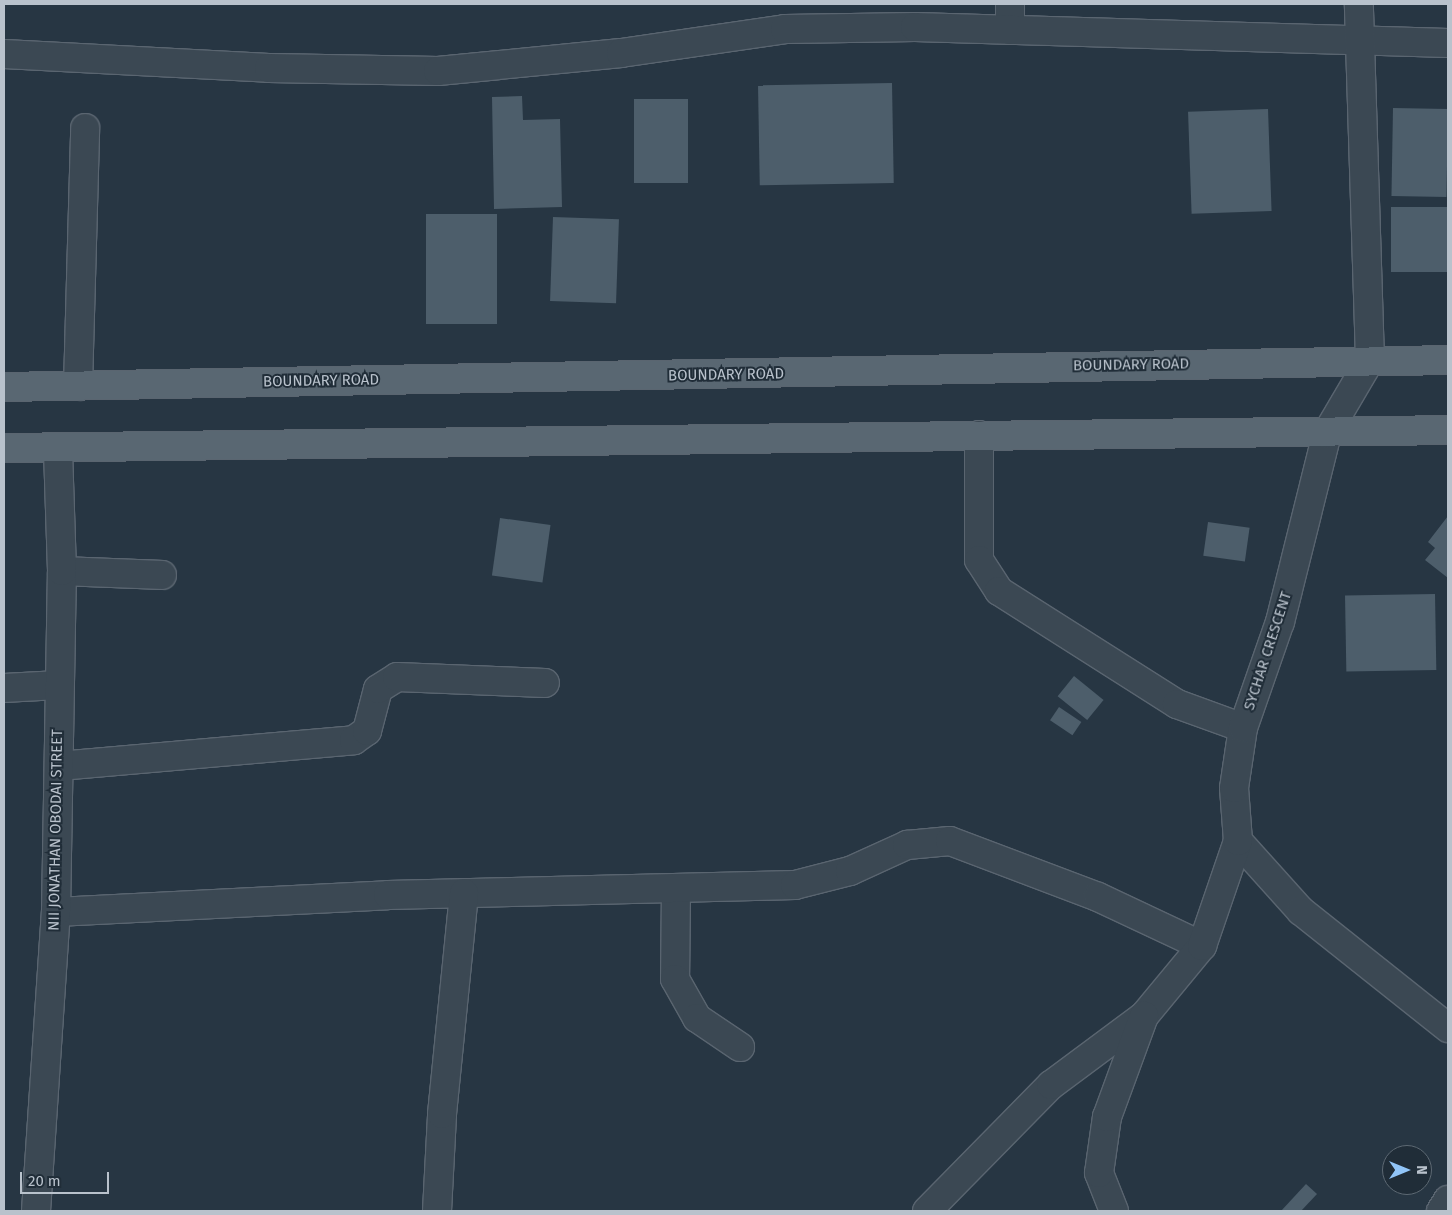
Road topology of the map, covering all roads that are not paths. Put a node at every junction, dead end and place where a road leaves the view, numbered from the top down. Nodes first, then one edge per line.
1 (1359, 4) edge
2 (1010, 17) edge
3 (1361, 40) junction
4 (1448, 43) edge
5 (4, 54) edge
6 (85, 128) dead end
7 (1370, 360) junction
8 (1448, 360) edge
9 (78, 386) junction
10 (4, 387) edge
11 (1448, 430) edge
12 (1327, 433) junction
13 (979, 435) junction
14 (4, 448) edge
15 (58, 448) junction
16 (62, 571) junction
17 (162, 575) dead end
18 (545, 683) dead end
19 (59, 685) junction
20 (4, 688) edge
21 (1243, 728) junction
22 (59, 766) junction
23 (1238, 842) junction
24 (676, 888) junction
25 (464, 893) junction
26 (56, 912) junction
27 (1202, 946) junction
28 (1144, 1016) junction
29 (1448, 1028) edge
30 (740, 1047) dead end
31 (1448, 1200) edge
32 (36, 1211) edge
33 (437, 1211) edge
34 (928, 1211) edge
35 (1114, 1211) edge
36 (1441, 1211) edge

1 - 3 street
2 - 3 street
2 - 5 street
3 - 4 street
3 - 7 street
6 - 9 street
7 - 8 main road, BOUNDARY ROAD
7 - 9 main road, BOUNDARY ROAD
7 - 12 street, SYCHAR CRESCENT
9 - 10 main road, BOUNDARY ROAD
11 - 12 main road
12 - 13 main road
12 - 21 street, SYCHAR CRESCENT
13 - 15 main road
13 - 21 street
14 - 15 main road
15 - 16 street, NII JONATHAN OBODAI STREET
16 - 17 street
16 - 19 street, NII JONATHAN OBODAI STREET
18 - 22 street
19 - 20 street
19 - 22 street, NII JONATHAN OBODAI STREET
21 - 23 street, SYCHAR CRESCENT
22 - 26 street, NII JONATHAN OBODAI STREET
23 - 27 street
23 - 29 street
24 - 25 street
24 - 27 street
24 - 30 street
25 - 26 street
25 - 33 street
26 - 32 street, NII JONATHAN OBODAI STREET
27 - 28 street
28 - 34 street
28 - 35 street
31 - 36 street

